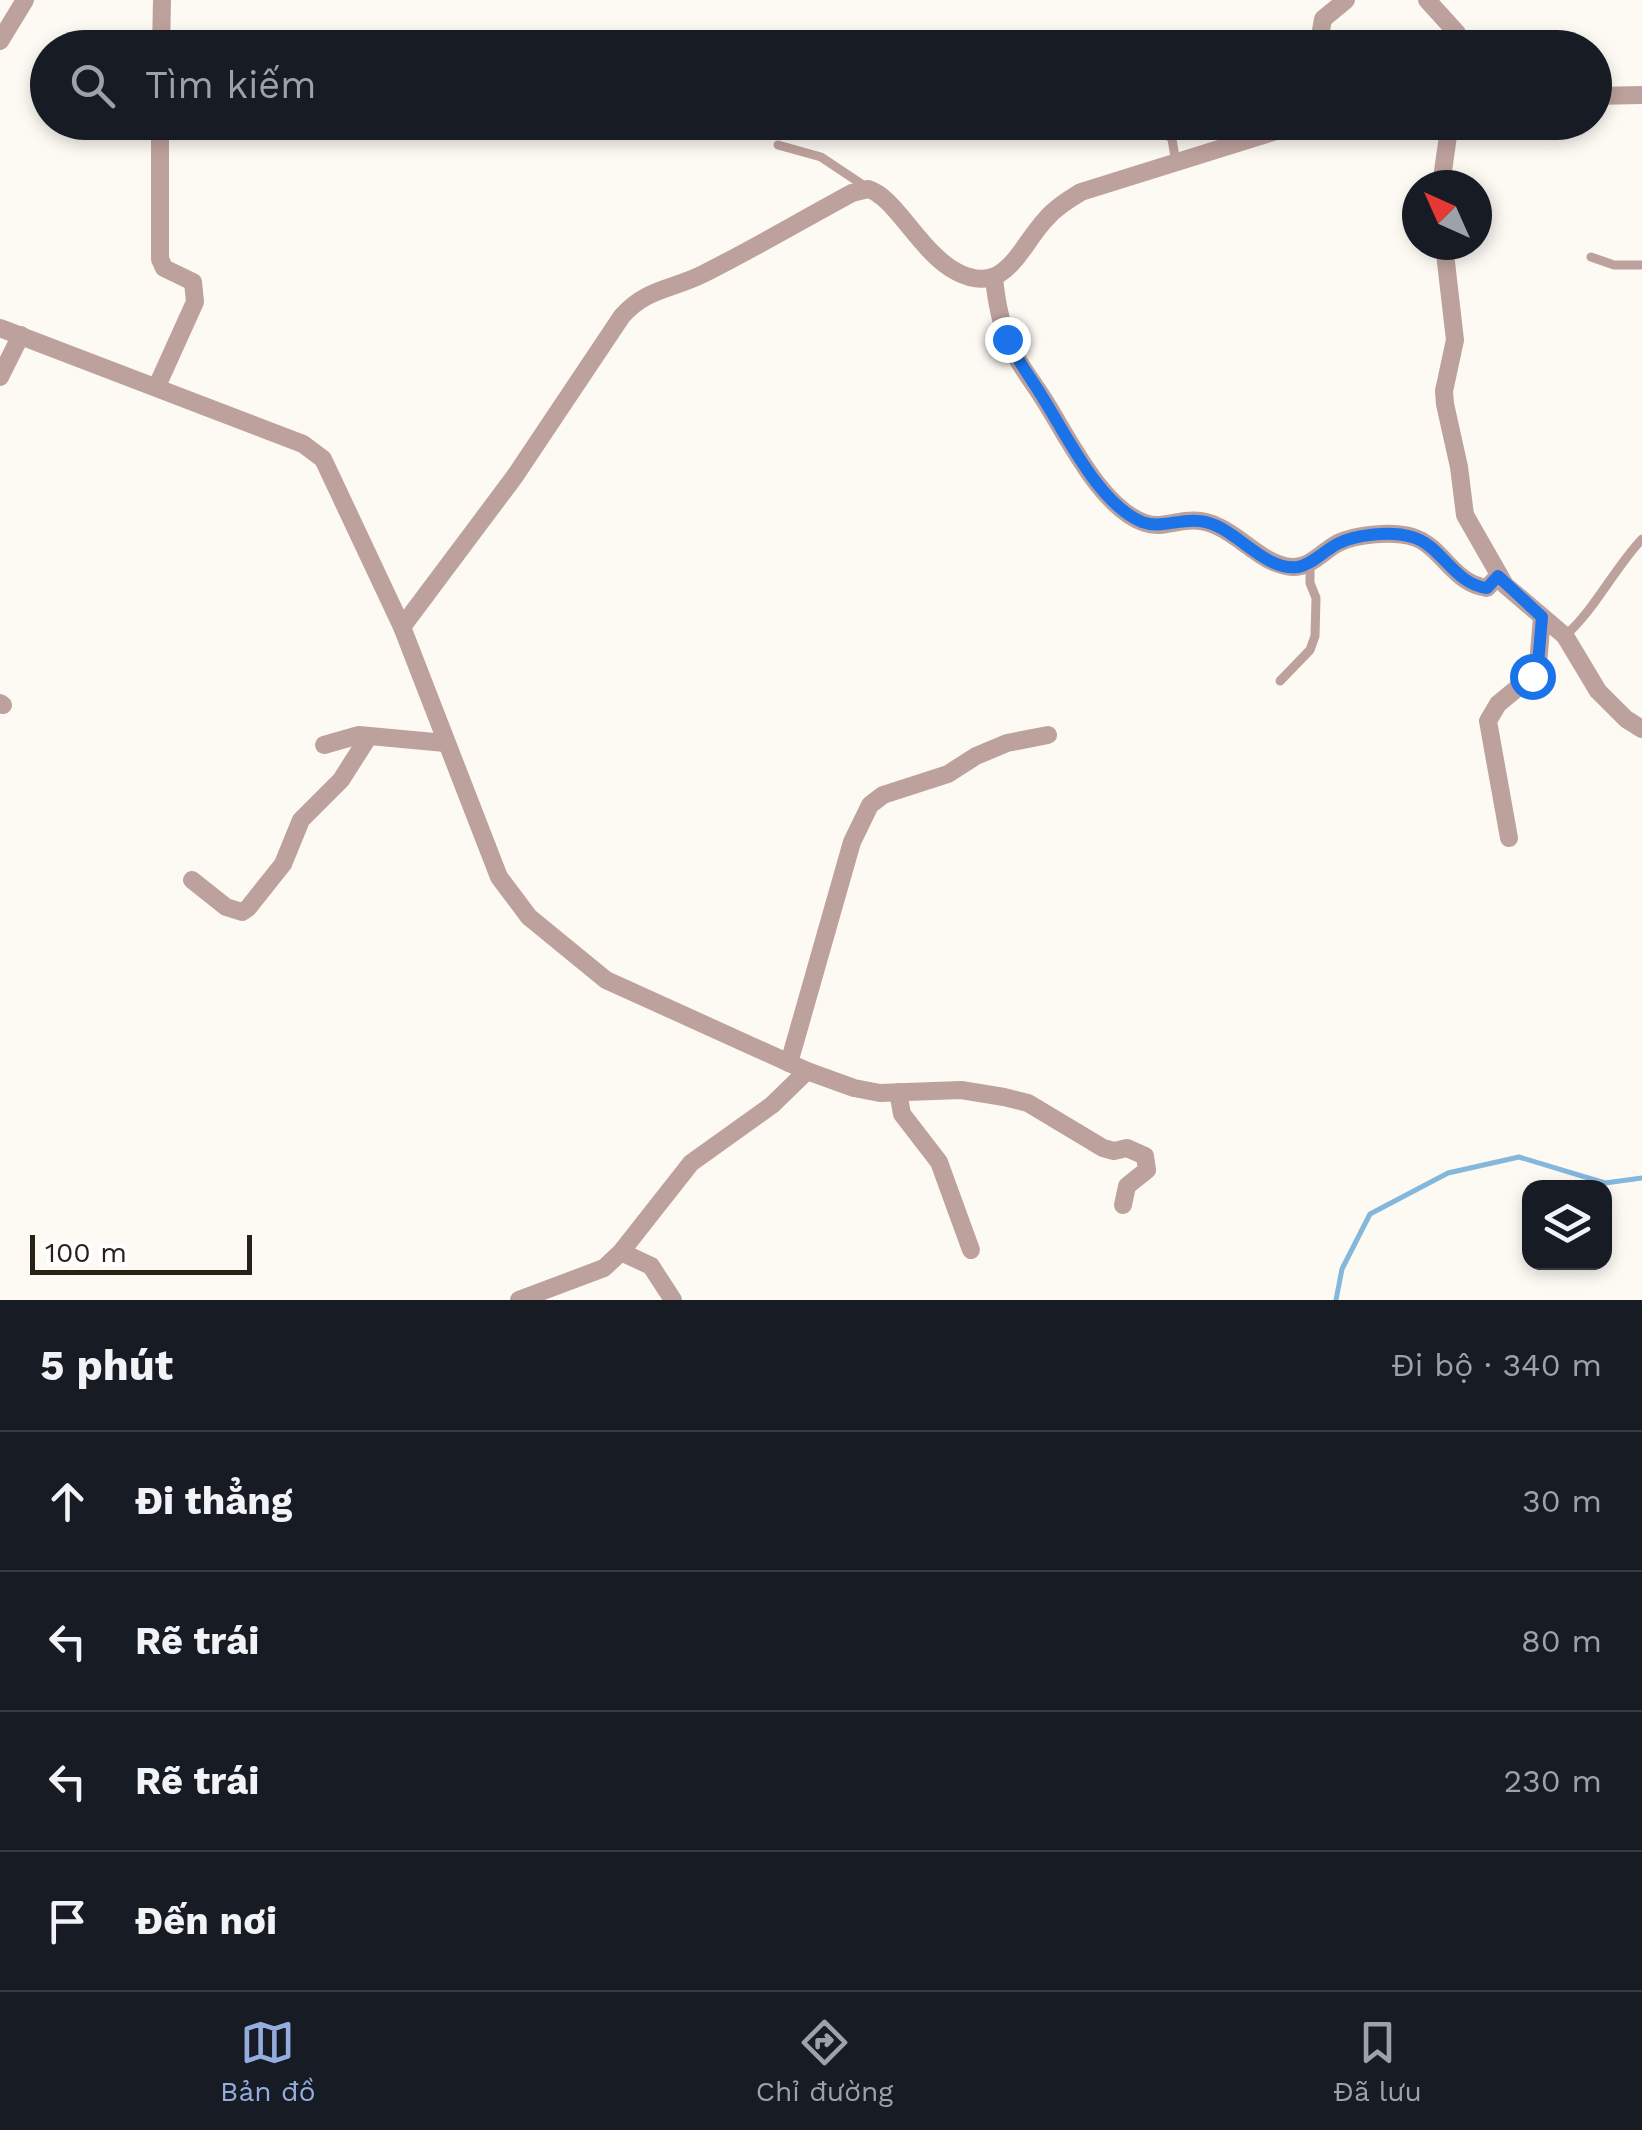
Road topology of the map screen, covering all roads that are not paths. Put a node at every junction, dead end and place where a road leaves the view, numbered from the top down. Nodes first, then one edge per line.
1 (25, 0) edge
2 (162, 0) edge
3 (1346, 0) edge
4 (1427, 0) edge
5 (7, 17) edge
6 (161, 30) edge
7 (1321, 30) edge
8 (1454, 30) edge
9 (0, 41) edge
10 (1642, 95) edge
11 (1612, 96) edge
12 (160, 140) edge
13 (1172, 140) edge
14 (1248, 140) edge
15 (1447, 140) edge
16 (778, 145) dead end
17 (1176, 163) junction
18 (1443, 170) edge
19 (868, 189) junction
20 (1591, 257) dead end
21 (1446, 260) edge
22 (1642, 266) edge
23 (994, 276) junction
24 (0, 328) edge
25 (22, 335) junction
26 (0, 376) edge
27 (157, 386) junction
28 (1642, 539) edge
29 (1310, 562) junction
30 (1498, 576) junction
31 (1542, 617) junction
32 (402, 627) junction
33 (1565, 636) junction
34 (1280, 681) dead end
35 (1642, 729) edge
36 (1048, 735) dead end
37 (369, 736) junction
38 (445, 743) junction
39 (324, 745) dead end
40 (1509, 838) dead end
41 (192, 880) dead end
42 (789, 1063) junction
43 (807, 1072) junction
44 (898, 1092) junction
45 (1123, 1205) dead end
46 (971, 1250) dead end
47 (622, 1252) junction
48 (519, 1300) edge
49 (673, 1300) edge

1 - 5 street
2 - 6 street
3 - 7 street
4 - 8 street
5 - 9 street
10 - 11 street
12 - 27 street
13 - 17 lane
14 - 17 street
15 - 18 street
16 - 19 lane
17 - 23 street
19 - 23 street
19 - 32 street
20 - 22 lane
21 - 30 street
23 - 29 street
24 - 25 street
25 - 26 street
25 - 27 street
27 - 32 street
28 - 33 lane
29 - 30 street
29 - 34 lane
30 - 31 street
31 - 33 street
31 - 40 street
32 - 38 street
33 - 35 street
36 - 42 street
37 - 38 street
37 - 39 street
37 - 41 street
38 - 42 street
42 - 43 street
43 - 44 street
43 - 47 street
44 - 45 street
44 - 46 street
47 - 48 street
47 - 49 street

